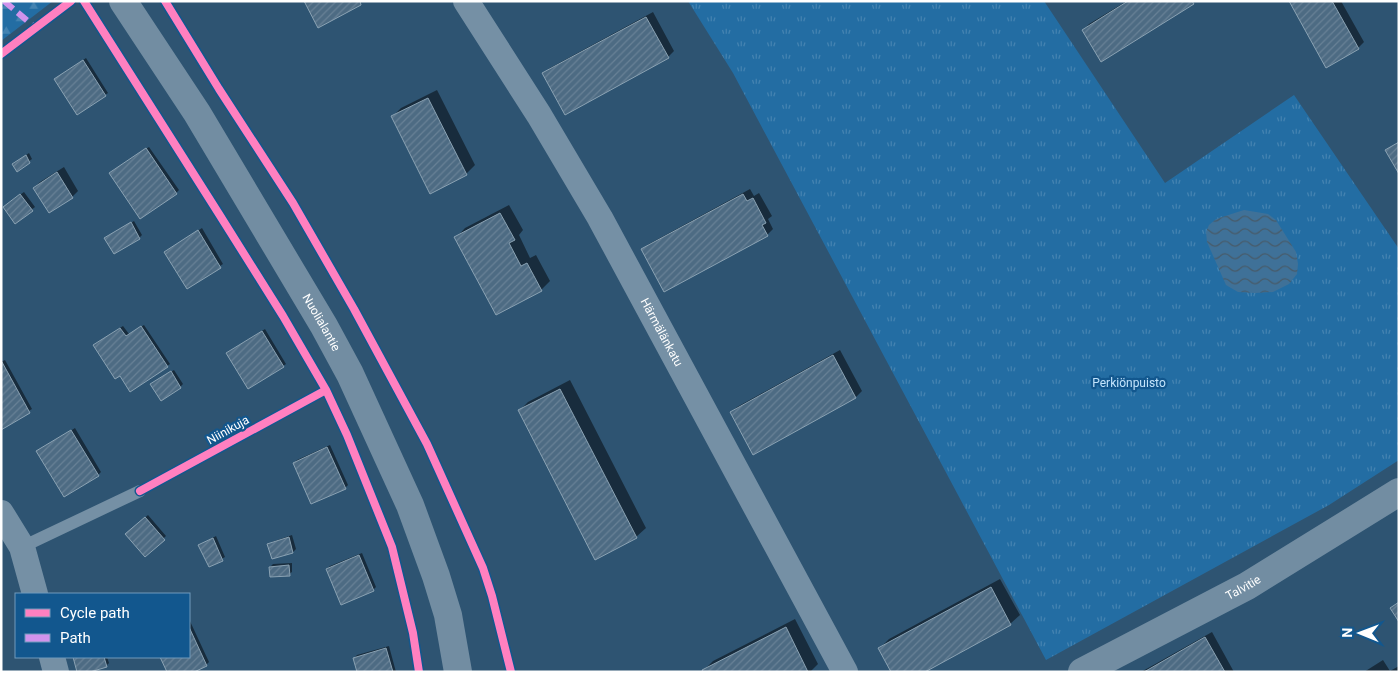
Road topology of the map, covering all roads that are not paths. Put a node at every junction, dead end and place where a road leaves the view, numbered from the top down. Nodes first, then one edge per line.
1 (123, 1) edge
2 (466, 1) edge
3 (140, 491) dead end
4 (1399, 492) edge
5 (1, 513) edge
6 (12, 553) edge
7 (34, 593) edge
8 (52, 658) edge
9 (56, 672) edge
10 (458, 672) edge
11 (845, 672) edge
12 (1082, 672) edge

1 - 10 street, Nuolialantie
2 - 11 street, Härmälänkatu
3 - 6 lane
4 - 12 street, Talvitie
5 - 6 street
6 - 7 street
8 - 9 street

